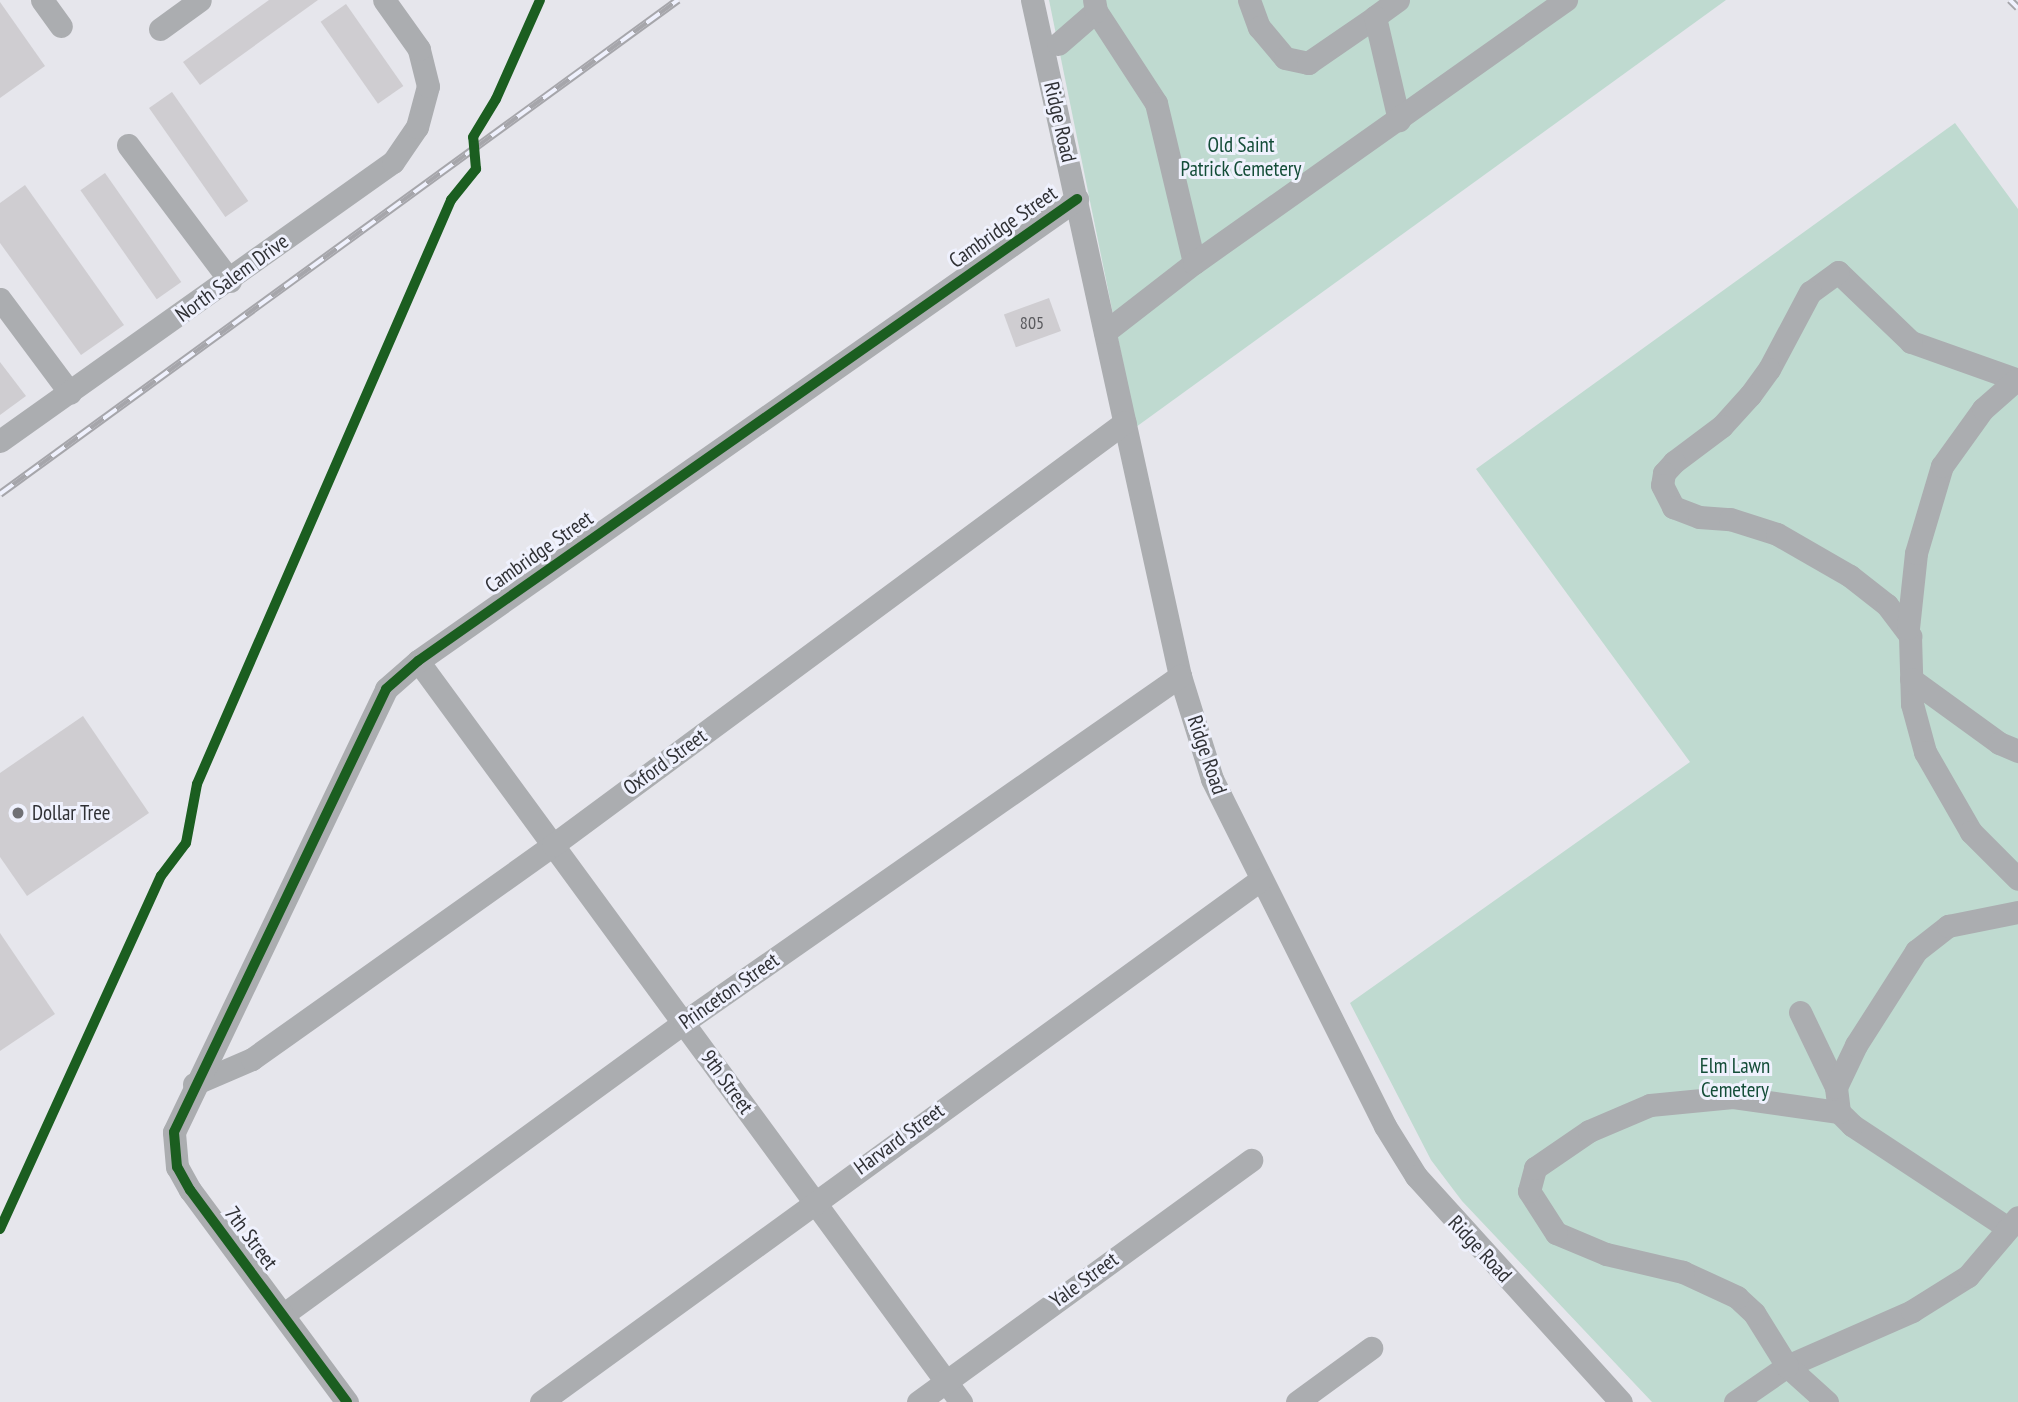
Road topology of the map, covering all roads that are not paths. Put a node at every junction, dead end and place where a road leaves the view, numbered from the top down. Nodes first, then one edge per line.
1 (42, 0) edge
2 (200, 0) edge
3 (384, 0) edge
4 (1032, 0) edge
5 (1249, 0) edge
6 (1398, 0) edge
7 (1566, 0) edge
8 (1095, 6) edge
9 (1375, 17) junction
10 (61, 26) dead end
11 (160, 29) dead end
12 (1058, 44) dead end
13 (1399, 120) junction
14 (128, 145) dead end
15 (1077, 199) junction
16 (1194, 263) junction
17 (230, 281) junction
18 (0, 299) edge
19 (1105, 332) junction
20 (2017, 380) edge
21 (70, 393) junction
22 (1125, 422) junction
23 (0, 441) edge
24 (1908, 628) junction
25 (418, 661) junction
26 (1180, 676) junction
27 (1911, 679) junction
28 (2018, 751) edge
29 (553, 845) junction
30 (2018, 879) edge
31 (1260, 880) junction
32 (2018, 912) edge
33 (1800, 1012) dead end
34 (684, 1023) junction
35 (194, 1084) junction
36 (1836, 1087) junction
37 (1839, 1112) junction
38 (1251, 1160) dead end
39 (813, 1200) junction
40 (2013, 1222) edge
41 (284, 1314) junction
42 (1371, 1348) dead end
43 (1787, 1366) junction
44 (947, 1381) junction
45 (347, 1402) edge
46 (541, 1402) edge
47 (918, 1402) edge
48 (961, 1402) edge
49 (1297, 1402) edge
50 (1621, 1402) edge
51 (1735, 1402) edge
52 (1828, 1402) edge

1 - 10 street
2 - 11 street
3 - 17 street, North Salem Drive
4 - 15 street, Ridge Road
5 - 9 street
6 - 9 street
7 - 13 street
8 - 12 street
8 - 16 street
9 - 13 street
13 - 16 street
14 - 17 street
15 - 19 street, Ridge Road
15 - 25 street, Cambridge Street
16 - 19 street
17 - 21 street, North Salem Drive
18 - 21 street
19 - 22 street, Ridge Road
20 - 24 street
20 - 24 street
21 - 23 street, North Salem Drive
22 - 26 street, Ridge Road
22 - 29 street, Oxford Street
24 - 27 street
25 - 29 street, 9th Street
25 - 35 street, Cambridge Street
26 - 31 street, Ridge Road
26 - 34 street, Princeton Street
27 - 28 street
27 - 30 street
29 - 34 street, 9th Street
29 - 35 street, Oxford Street
31 - 39 street, Harvard Street
31 - 50 street, Ridge Road
32 - 36 street
33 - 36 street
34 - 39 street, 9th Street
34 - 41 street, Princeton Street
35 - 41 street, 7th Street
36 - 37 street
37 - 40 street
37 - 43 street
38 - 44 street, Yale Street
39 - 44 street, 9th Street
39 - 46 street, Harvard Street
40 - 43 street
41 - 45 street, 7th Street
42 - 49 street
43 - 51 street
43 - 52 street
44 - 47 street, Yale Street
44 - 48 street, 9th Street

